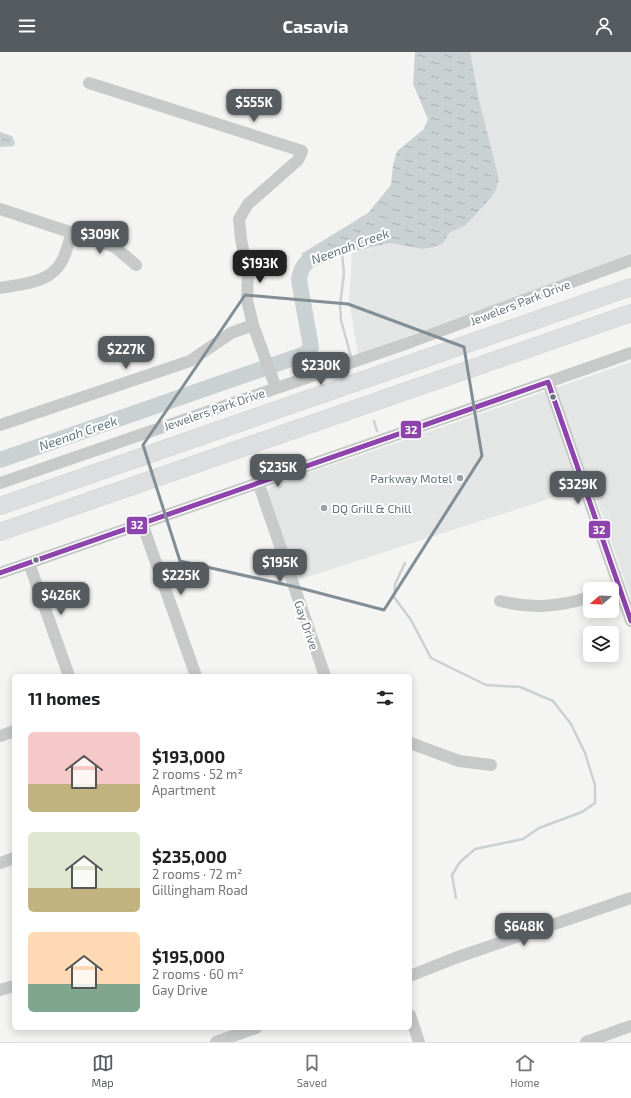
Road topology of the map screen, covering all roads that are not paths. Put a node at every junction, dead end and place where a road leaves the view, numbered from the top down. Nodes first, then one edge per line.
1 (89, 82) dead end
2 (0, 209) edge
3 (72, 232) junction
4 (631, 260) edge
5 (136, 265) dead end
6 (631, 287) edge
7 (0, 288) edge
8 (631, 313) edge
9 (253, 325) junction
10 (631, 353) edge
11 (548, 382) junction
12 (274, 383) junction
13 (0, 425) edge
14 (258, 482) junction
15 (0, 483) edge
16 (0, 506) edge
17 (142, 523) junction
18 (0, 532) edge
19 (29, 563) junction
20 (0, 573) edge
21 (614, 582) edge
22 (619, 595) edge
23 (583, 599) edge
24 (500, 601) dead end
25 (631, 621) edge
26 (68, 674) edge
27 (195, 674) edge
28 (324, 674) edge
29 (12, 731) edge
30 (0, 736) edge
31 (412, 744) edge
32 (491, 765) dead end
33 (12, 859) edge
34 (0, 863) edge
35 (631, 898) edge
36 (412, 975) edge
37 (12, 987) edge
38 (0, 990) edge
39 (412, 1021) edge
40 (631, 1026) edge
41 (250, 1030) edge
42 (216, 1042) edge
43 (419, 1042) edge
44 (586, 1042) edge

1 - 9 street
2 - 3 street
3 - 5 street
3 - 7 street
4 - 12 street, Jewelers Park Drive
6 - 16 highway
8 - 18 highway
9 - 12 street
9 - 13 street
10 - 11 street
11 - 14 street
11 - 21 street
12 - 15 street, Jewelers Park Drive
14 - 17 street
14 - 28 street, Gay Drive
17 - 19 street
17 - 27 street
19 - 20 street
19 - 26 street
22 - 25 street
23 - 24 street
29 - 30 street
31 - 32 street
33 - 34 street
35 - 36 street
37 - 38 street
39 - 43 street
40 - 44 street
41 - 42 street

